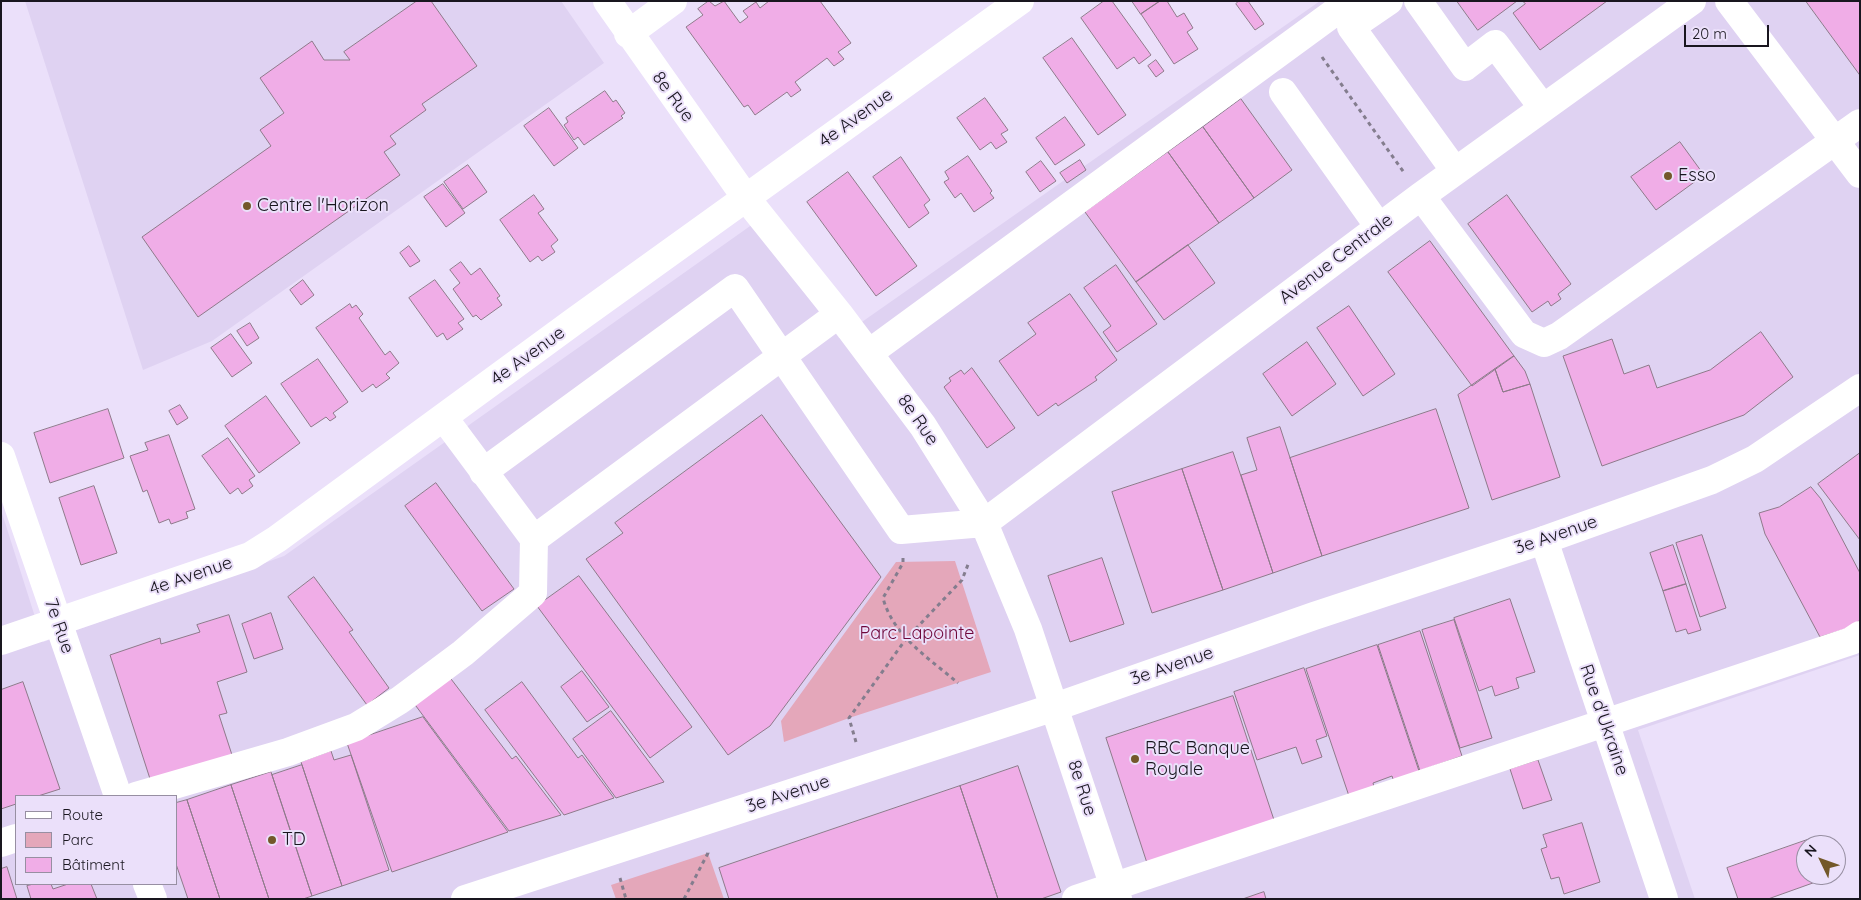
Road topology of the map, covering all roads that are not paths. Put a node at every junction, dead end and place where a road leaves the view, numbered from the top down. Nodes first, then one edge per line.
1 (607, 1) edge
2 (674, 1) edge
3 (1020, 1) edge
4 (1350, 1) edge
5 (1389, 1) edge
6 (1418, 1) edge
7 (1692, 1) edge
8 (1729, 1) edge
9 (628, 34) junction
10 (1283, 92) dead end
11 (1543, 108) junction
12 (1860, 123) edge
13 (1836, 140) junction
14 (1455, 171) junction
15 (1860, 174) edge
16 (1421, 196) junction
17 (746, 198) junction
18 (1379, 227) junction
19 (839, 314) junction
20 (869, 353) junction
21 (782, 356) junction
22 (1860, 388) edge
23 (444, 418) junction
24 (1, 456) edge
25 (483, 472) junction
26 (984, 523) junction
27 (534, 539) junction
28 (1544, 540) junction
29 (58, 622) junction
30 (1860, 635) edge
31 (1, 641) edge
32 (1055, 707) junction
33 (1605, 724) junction
34 (118, 795) edge
35 (139, 795) edge
36 (15, 838) edge
37 (1, 843) edge
38 (148, 885) edge
39 (1116, 892) edge
40 (153, 899) edge
41 (465, 899) edge
42 (1076, 899) edge
43 (1664, 899) edge

1 - 9 street, 8e Rue
2 - 9 street
3 - 17 street, 4e Avenue
4 - 20 street
5 - 14 street
6 - 11 street
7 - 11 street, Avenue Centrale
8 - 13 street
9 - 17 street, 8e Rue
10 - 18 street
11 - 14 street, Avenue Centrale
12 - 13 street
13 - 15 street
13 - 16 street
14 - 16 street, Avenue Centrale
16 - 18 street, Avenue Centrale
17 - 19 street, 8e Rue
17 - 23 street, 4e Avenue
18 - 26 street, Avenue Centrale
19 - 20 street, 8e Rue
19 - 21 street
20 - 26 street, 8e Rue
21 - 25 street
21 - 26 street
21 - 27 street
22 - 28 street, 3e Avenue
23 - 25 street
23 - 29 street, 4e Avenue
24 - 29 street, 7e Rue
25 - 27 street
26 - 32 street, 8e Rue
27 - 35 street
28 - 32 street, 3e Avenue
28 - 33 street, Rue d'Ukraine
29 - 31 street, 4e Avenue
29 - 34 street, 7e Rue
30 - 33 street
32 - 39 street, 8e Rue
32 - 41 street, 3e Avenue
33 - 39 street
33 - 43 street, Rue d'Ukraine
36 - 37 street
38 - 40 street
39 - 42 street

